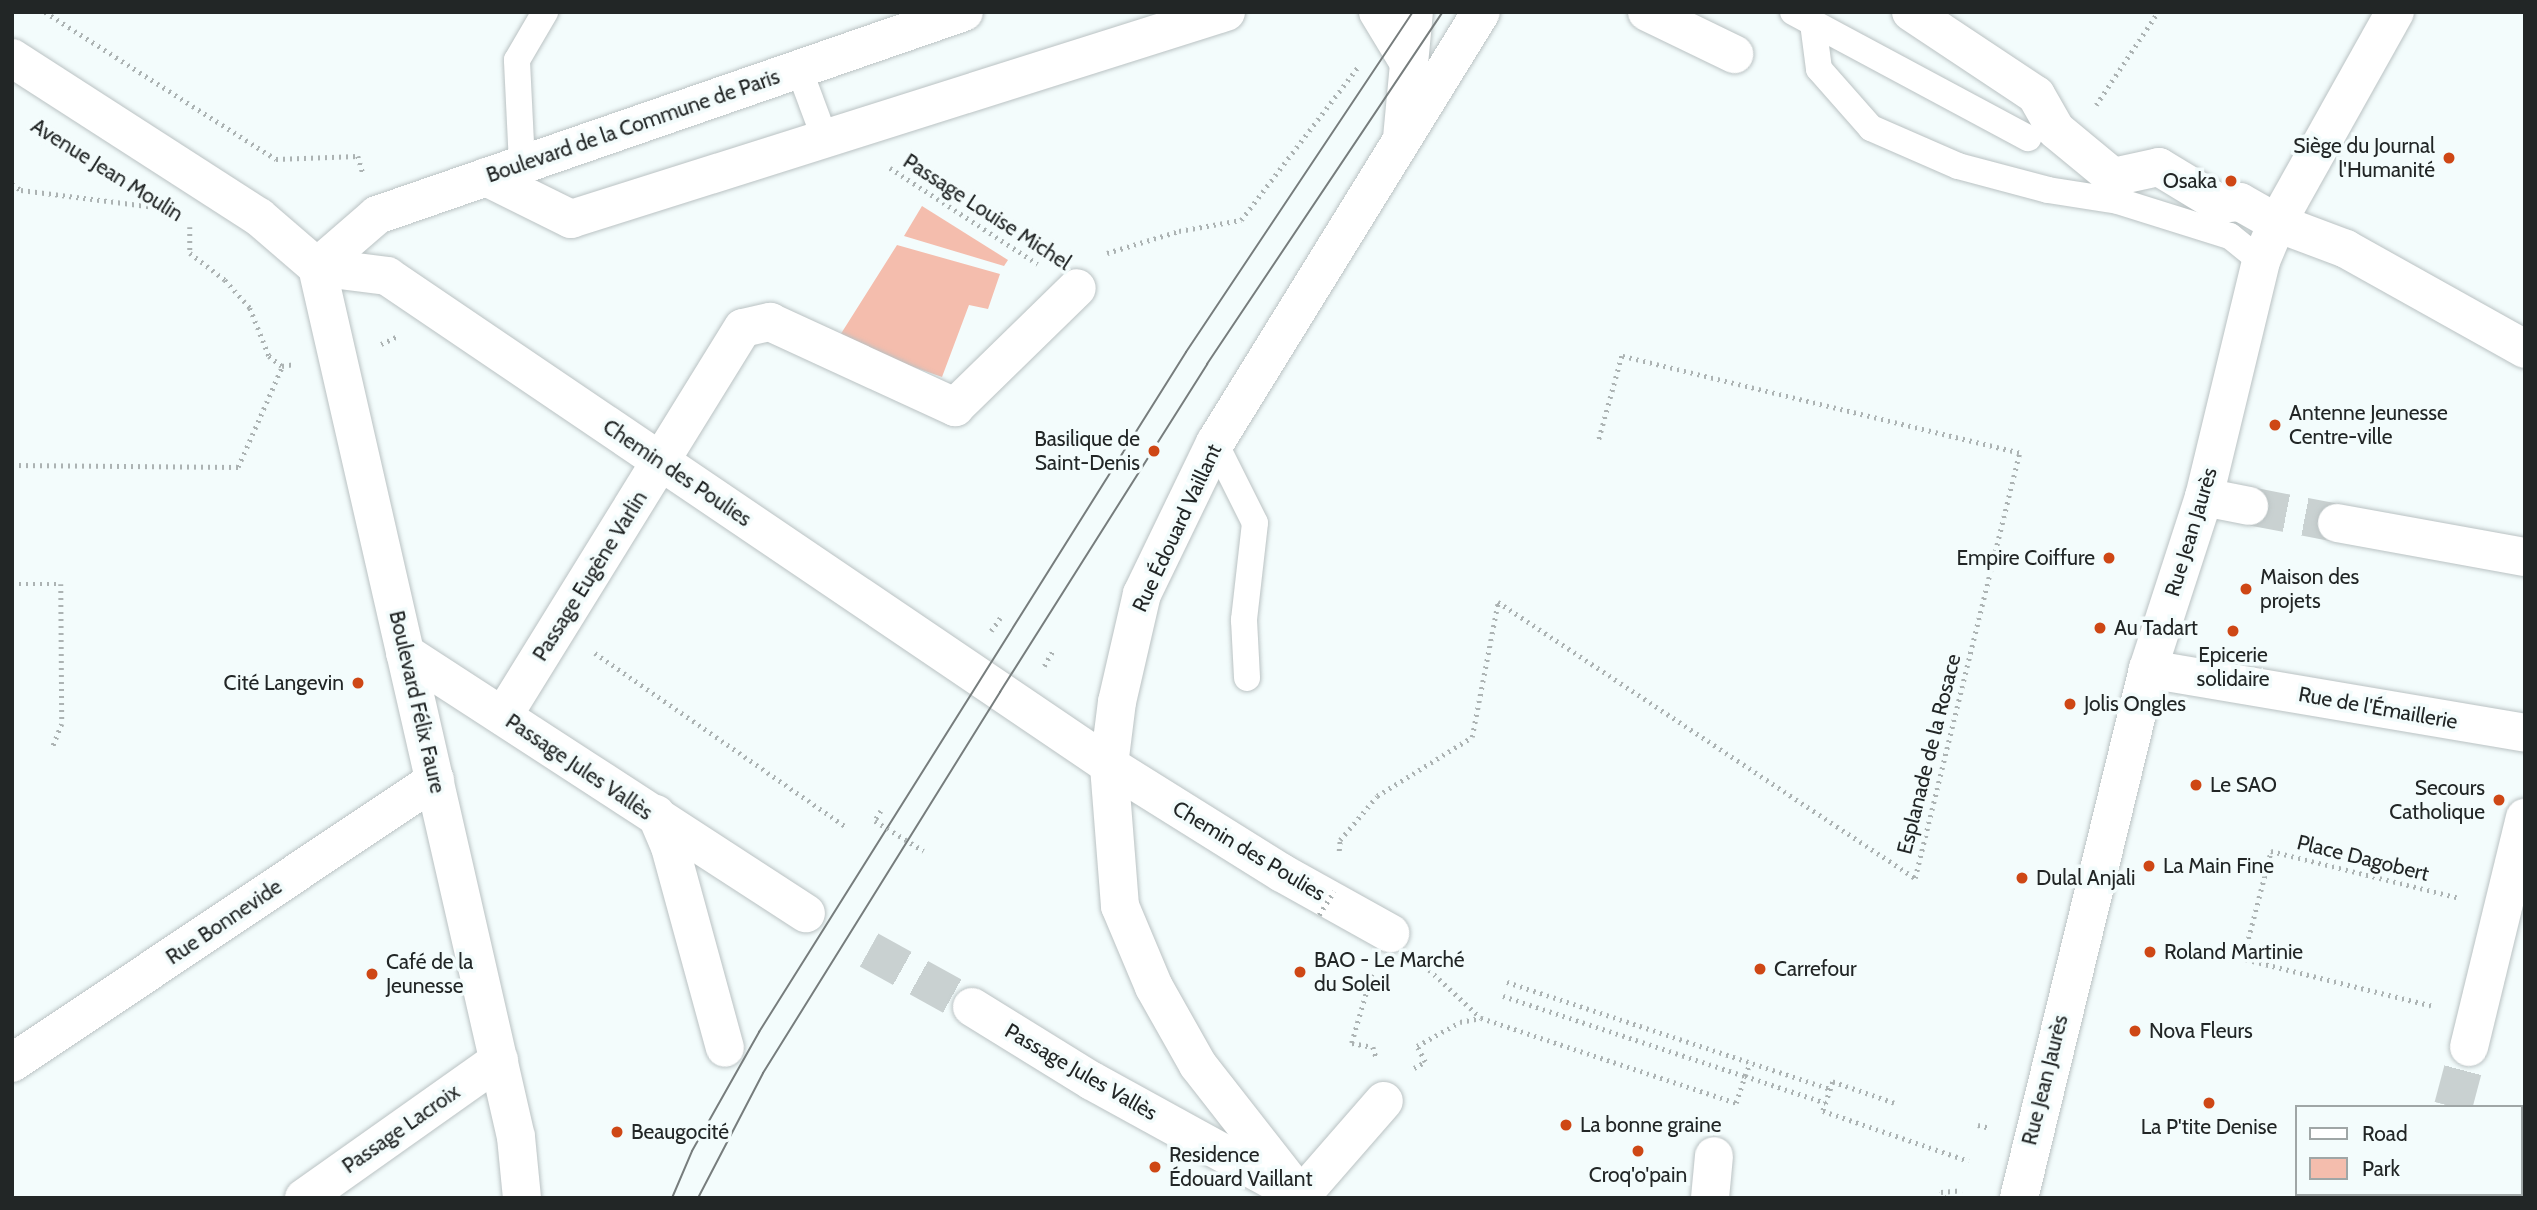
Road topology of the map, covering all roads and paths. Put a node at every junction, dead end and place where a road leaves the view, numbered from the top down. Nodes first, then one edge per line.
1 (45, 12) edge
2 (545, 12) edge
3 (1226, 12) edge
4 (1481, 12) edge
5 (1647, 12) edge
6 (1911, 12) edge
7 (2158, 12) edge
8 (2395, 12) edge
9 (947, 15) edge
10 (1392, 16) edge
11 (1803, 18) edge
12 (1734, 54) dead end
13 (12, 58) edge
14 (799, 69) junction
15 (2028, 138) dead end
16 (825, 139) junction
17 (2072, 142) junction
18 (1402, 147) junction
19 (522, 164) junction
20 (486, 177) junction
21 (12, 184) edge
22 (147, 195) dead end
23 (158, 202) dead end
24 (169, 209) dead end
25 (377, 215) junction
26 (189, 221) dead end
27 (2277, 223) junction
28 (2261, 261) junction
29 (317, 267) junction
30 (400, 286) junction
31 (1077, 288) junction
32 (2525, 349) edge
33 (338, 356) junction
34 (282, 366) junction
35 (1215, 443) junction
36 (1598, 443) dead end
37 (662, 462) junction
38 (12, 466) edge
39 (2204, 497) junction
40 (2249, 506) tunnel mouth
41 (2337, 523) tunnel mouth
42 (2525, 557) edge
43 (12, 584) edge
44 (556, 626) junction
45 (405, 653) junction
46 (2148, 669) junction
47 (1247, 678) dead end
48 (503, 716) junction
49 (2525, 733) edge
50 (52, 749) dead end
51 (1109, 765) junction
52 (435, 780) junction
53 (881, 811) dead end
54 (656, 814) junction
55 (2525, 818) edge
56 (845, 826) dead end
57 (924, 851) dead end
58 (1337, 865) dead end
59 (1335, 878) dead end
60 (2502, 909) junction
61 (806, 913) dead end
62 (1319, 915) dead end
63 (1390, 933) joint
64 (1374, 968) dead end
65 (1507, 982) dead end
66 (1503, 996) dead end
67 (971, 1007) tunnel mouth
68 (1481, 1018) junction
69 (2472, 1032) joint
70 (725, 1048) dead end
71 (499, 1060) junction
72 (1425, 1062) dead end
73 (12, 1063) edge
74 (1750, 1063) junction
75 (1745, 1076) junction
76 (1382, 1085) joint
77 (1831, 1089) junction
78 (1826, 1102) junction
79 (1894, 1103) dead end
80 (516, 1137) junction
81 (1714, 1156) dead end
82 (1969, 1161) dead end
83 (1962, 1190) dead end
84 (1301, 1197) edge
85 (304, 1198) edge
86 (523, 1198) edge
87 (539, 1198) edge
88 (1710, 1198) edge
89 (1944, 1198) edge
90 (2019, 1198) edge

1 - 25 path
2 - 19 lane
3 - 16 street
4 - 18 street, Rue Édouard Vaillant
5 - 12 street
6 - 17 street
7 - 17 path
8 - 27 street, Rue Jean Jaurès
9 - 14 street, Boulevard de la Commune de Paris
10 - 18 street, Rue Édouard Vaillant
10 - 31 path, Passage Louise Michel
11 - 15 lane
11 - 28 lane
13 - 29 street, Avenue Jean Moulin
14 - 16 lane
14 - 19 street, Boulevard de la Commune de Paris
16 - 20 street
16 - 31 path, Passage Louise Michel
17 - 27 street
18 - 35 street, Rue Édouard Vaillant
19 - 20 street, Boulevard de la Commune de Paris
20 - 25 street, Boulevard de la Commune de Paris
21 - 24 path
22 - 23 path, Avenue Jean Moulin
25 - 29 street, Boulevard de la Commune de Paris
26 - 34 path, Avenue Jean Moulin
27 - 28 street, Rue Jean Jaurès
27 - 32 street
28 - 39 street, Rue Jean Jaurès
29 - 30 street, Chemin des Poulies
29 - 33 street, Boulevard Félix Faure
30 - 33 path
30 - 37 street, Chemin des Poulies
31 - 37 street, Passage Eugène Varlin
33 - 34 path
33 - 45 street, Boulevard Félix Faure
34 - 38 path
35 - 47 lane
35 - 51 street, Rue Édouard Vaillant
36 - 58 path, Esplanade de la Rosace
37 - 44 street, Passage Eugène Varlin
37 - 51 street, Chemin des Poulies
39 - 40 street
39 - 46 street, Rue Jean Jaurès
41 - 42 street
43 - 50 path
44 - 48 street, Passage Eugène Varlin
44 - 56 path
45 - 48 street, Passage Jules Vallès
45 - 52 street, Boulevard Félix Faure
46 - 49 street, Rue de l'Émaillerie
46 - 90 street, Rue Jean Jaurès
48 - 54 street, Passage Jules Vallès
51 - 63 street, Chemin des Poulies
51 - 84 street, Rue Édouard Vaillant
52 - 71 street, Boulevard Félix Faure
52 - 73 street, Rue Bonnevide
53 - 57 path, bridge
54 - 61 street
54 - 70 street, Passage Jules Vallès
55 - 60 street
59 - 62 path, bridge
60 - 69 street
60 - 69 path, Place Dagobert
63 - 68 path
64 - 76 path
65 - 74 path
66 - 75 path
67 - 84 street, Passage Jules Vallès
68 - 72 path
68 - 75 path
71 - 80 street, Boulevard Félix Faure
71 - 85 street, Passage Lacroix
74 - 75 path
74 - 77 path
75 - 78 path
76 - 84 street
77 - 78 path
77 - 79 path
78 - 82 path
80 - 86 street, Boulevard Félix Faure
80 - 87 street, Boulevard Félix Faure
81 - 88 street
83 - 89 path

